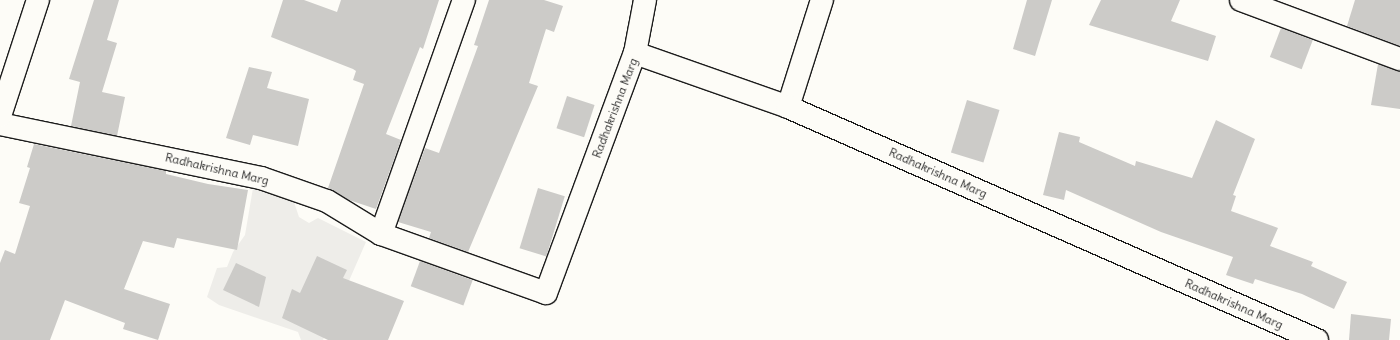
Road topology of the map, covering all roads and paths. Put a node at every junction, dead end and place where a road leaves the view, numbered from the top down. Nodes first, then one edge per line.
1 (38, 0) edge
2 (464, 0) edge
3 (645, 0) edge
4 (822, 0) edge
5 (1241, 0) edge
6 (1268, 4) edge
7 (635, 53) junction
8 (1400, 59) edge
9 (788, 107) junction
10 (0, 116) edge
11 (0, 124) edge
12 (381, 234) junction
13 (1317, 340) edge

1 - 10 main road
2 - 12 main road
3 - 7 main road
4 - 9 main road
5 - 6 main road
6 - 8 main road
7 - 9 main road, Radhakrishna Marg
7 - 12 main road, Radhakrishna Marg
9 - 13 main road, Radhakrishna Marg
11 - 12 main road, Radhakrishna Marg

